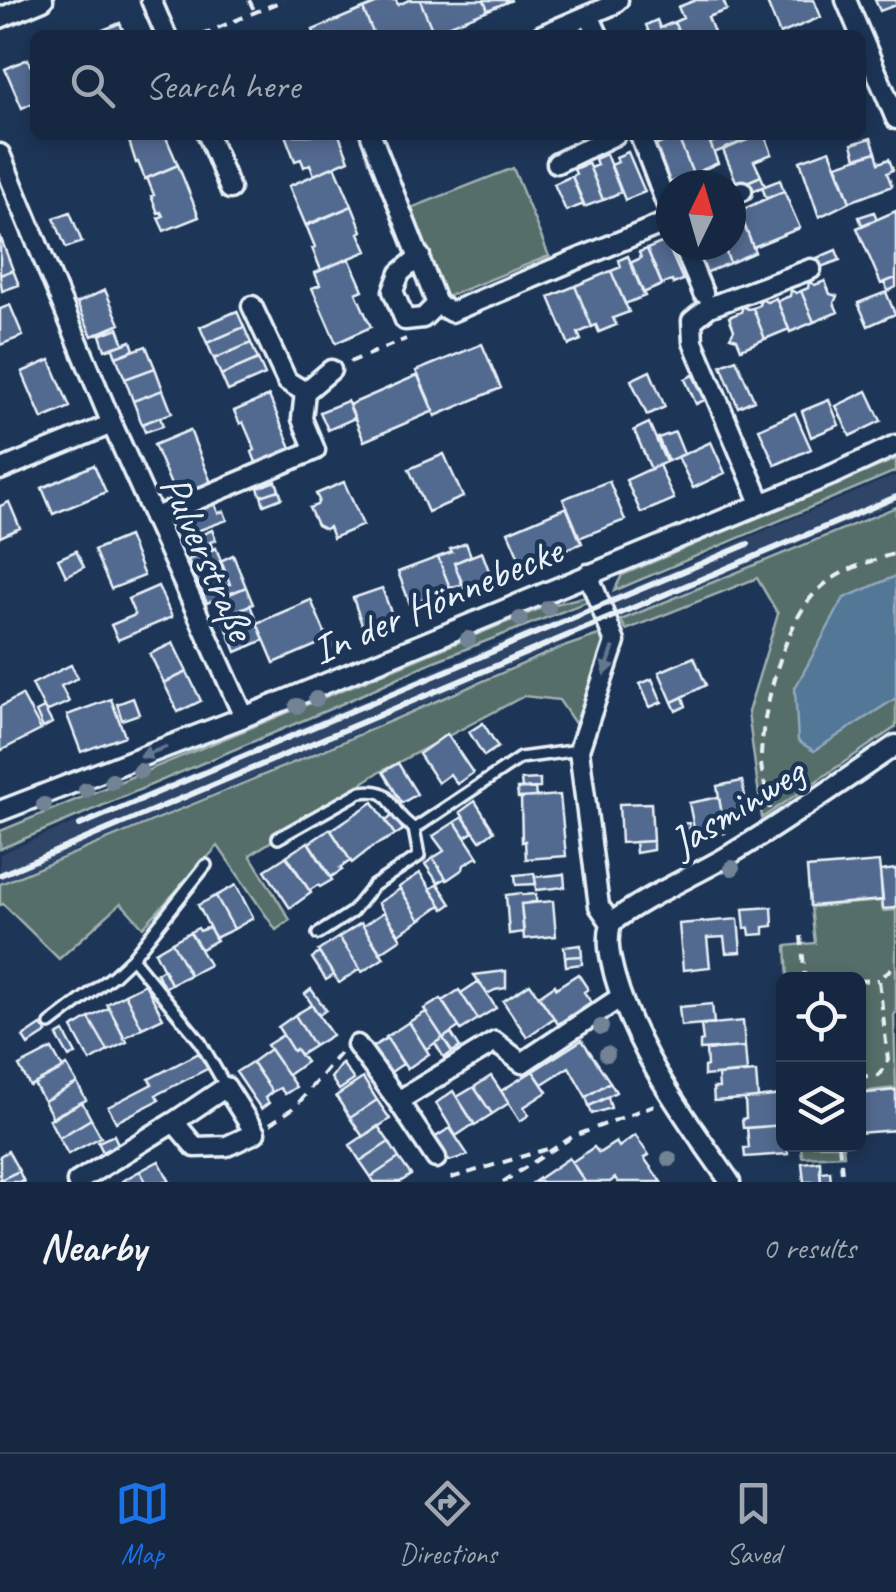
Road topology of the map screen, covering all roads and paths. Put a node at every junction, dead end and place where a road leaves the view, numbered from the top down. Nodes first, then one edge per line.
1 (43, 0) edge
2 (151, 0) edge
3 (249, 0) edge
4 (284, 0) edge
5 (618, 0) edge
6 (846, 0) edge
7 (255, 12) junction
8 (590, 15) junction
9 (0, 18) edge
10 (164, 30) edge
11 (213, 30) edge
12 (554, 30) edge
13 (596, 30) edge
14 (859, 30) edge
15 (866, 47) edge
16 (896, 118) edge
17 (210, 140) edge
18 (373, 140) edge
19 (605, 140) edge
20 (642, 140) edge
21 (0, 154) edge
22 (557, 163) dead end
23 (656, 178) edge
24 (5, 182) edge
25 (230, 189) dead end
26 (656, 224) edge
27 (420, 256) junction
28 (689, 260) edge
29 (811, 268) dead end
30 (703, 293) dead end
31 (438, 304) junction
32 (252, 306) dead end
33 (412, 337) dead end
34 (332, 370) joint
35 (306, 392) junction
36 (112, 424) junction
37 (896, 444) edge
38 (0, 470) edge
39 (761, 503) junction
40 (153, 518) junction
41 (896, 553) edge
42 (588, 574) junction
43 (244, 718) junction
44 (896, 745) edge
45 (579, 750) junction
46 (0, 811) edge
47 (774, 828) junction
48 (414, 829) junction
49 (278, 838) dead end
50 (206, 865) dead end
51 (611, 923) junction
52 (318, 934) dead end
53 (801, 936) dead end
54 (132, 958) junction
55 (896, 964) edge
56 (804, 972) edge
57 (879, 980) junction
58 (866, 981) edge
59 (621, 997) junction
60 (50, 1024) dead end
61 (357, 1046) joint
62 (866, 1076) edge
63 (226, 1087) junction
64 (671, 1098) junction
65 (398, 1101) junction
66 (174, 1122) junction
67 (255, 1134) junction
68 (554, 1147) junction
69 (840, 1152) edge
70 (436, 1158) dead end
71 (451, 1178) dead end
72 (78, 1182) edge
73 (503, 1182) edge
74 (730, 1182) edge
75 (843, 1182) edge

1 - 9 street
2 - 10 street
3 - 7 path
4 - 7 path
5 - 8 street
6 - 14 street
7 - 11 path
8 - 12 street
8 - 13 street
15 - 16 street
17 - 25 street
18 - 27 street
19 - 22 street
20 - 23 street
21 - 24 street, Pulverstraße
24 - 36 street, Pulverstraße
26 - 31 street
27 - 31 street
27 - 31 street
28 - 30 street
29 - 39 street
32 - 35 street
33 - 34 path
34 - 35 street
35 - 40 street
36 - 38 street
36 - 40 street, Pulverstraße
37 - 39 street, In der Hönnebecke
39 - 42 street, In der Hönnebecke
40 - 43 street, Pulverstraße
41 - 47 path
42 - 43 street, In der Hönnebecke
42 -> 45 street
43 -> 46 street, In der Hönnebecke
44 - 47 street, Jasminweg
45 - 48 lane
45 - 51 street
47 - 51 street, Jasminweg
48 - 49 lane
48 - 52 lane
50 - 54 lane
51 - 59 street
53 - 56 path
54 - 60 lane
54 - 63 lane
55 - 57 path
57 - 58 path
57 - 62 path
59 - 64 street
59 - 65 street
61 - 65 street
61 - 67 path
63 - 66 street
63 - 67 street
64 - 68 path
64 - 74 street
65 - 70 street
66 - 67 street
66 - 72 street
68 - 71 path
68 - 73 path
69 - 75 path

